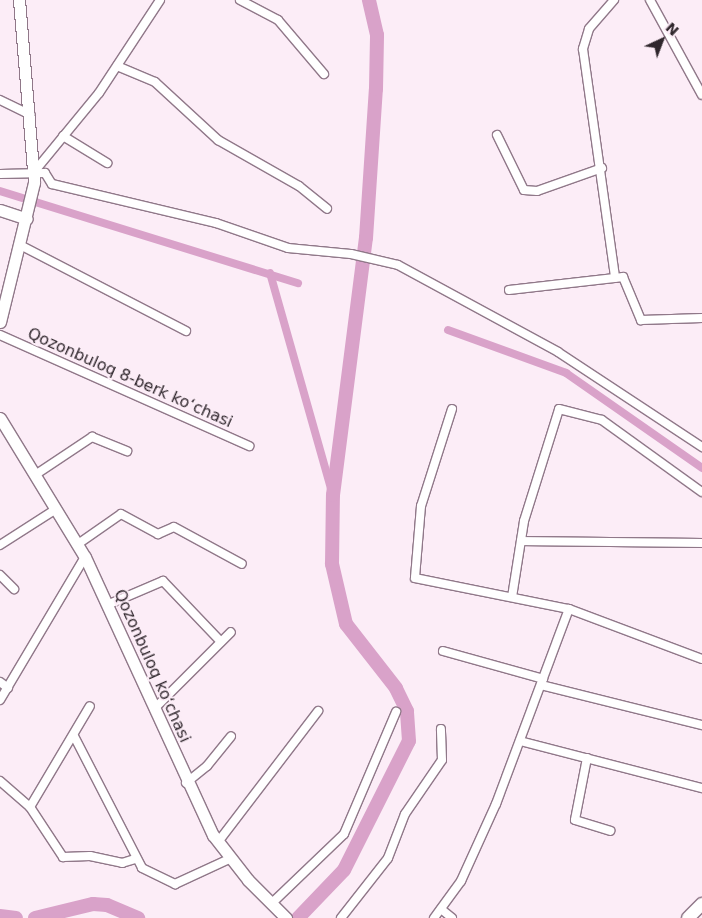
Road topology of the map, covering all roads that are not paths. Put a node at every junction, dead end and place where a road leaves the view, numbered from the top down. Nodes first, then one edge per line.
1 (19, 0) edge
2 (160, 0) edge
3 (240, 0) edge
4 (614, 0) edge
5 (650, 0) edge
6 (117, 66) junction
7 (324, 74) dead end
8 (702, 95) edge
9 (0, 100) edge
10 (31, 115) junction
11 (497, 135) dead end
12 (63, 136) junction
13 (107, 163) dead end
14 (602, 168) junction
15 (0, 174) edge
16 (34, 177) junction
17 (327, 209) dead end
18 (0, 210) edge
19 (28, 214) junction
20 (20, 245) junction
21 (616, 278) junction
22 (509, 290) dead end
23 (702, 318) edge
24 (0, 322) edge
25 (186, 331) dead end
26 (0, 335) edge
27 (452, 409) dead end
28 (0, 418) edge
29 (249, 446) dead end
30 (702, 447) edge
31 (127, 451) dead end
32 (35, 475) junction
33 (702, 492) edge
34 (56, 509) junction
35 (521, 541) junction
36 (702, 543) edge
37 (78, 544) junction
38 (0, 545) edge
39 (85, 557) junction
40 (242, 564) dead end
41 (0, 575) edge
42 (14, 589) dead end
43 (512, 596) junction
44 (107, 605) junction
45 (569, 609) junction
46 (231, 632) dead end
47 (221, 642) junction
48 (443, 651) dead end
49 (702, 659) edge
50 (0, 682) edge
51 (542, 682) junction
52 (8, 688) junction
53 (0, 700) edge
54 (90, 706) dead end
55 (155, 708) junction
56 (318, 711) dead end
57 (396, 712) dead end
58 (702, 725) edge
59 (441, 729) dead end
60 (74, 736) junction
61 (231, 736) dead end
62 (520, 741) junction
63 (587, 758) junction
64 (0, 781) edge
65 (186, 783) junction
66 (702, 788) edge
67 (30, 807) junction
68 (610, 831) dead end
69 (218, 842) junction
70 (229, 858) junction
71 (135, 860) junction
72 (271, 904) junction
73 (702, 904) edge
74 (442, 909) junction
75 (286, 918) edge
76 (341, 918) edge
77 (434, 918) edge
78 (452, 918) edge
79 (688, 918) edge

1 - 10 main road
2 - 6 street
3 - 7 street
4 - 14 street
5 - 8 street
6 - 12 street
6 - 17 street
9 - 10 street
10 - 16 main road
11 - 14 street
12 - 13 street
12 - 16 street
14 - 21 street
15 - 16 street
16 - 19 main road
16 - 30 street
18 - 19 main road
19 - 20 main road
20 - 24 main road
20 - 25 street
21 - 22 street
21 - 23 street
26 - 29 street, Qozonbuloq 8-berk koʻchasi
27 - 43 street
28 - 32 main road, Qozonbuloq koʻchasi
31 - 32 street
32 - 34 main road, Qozonbuloq koʻchasi
33 - 35 street
34 - 37 main road, Qozonbuloq koʻchasi
34 - 38 street
35 - 36 street
35 - 43 street
37 - 39 main road, Qozonbuloq koʻchasi
37 - 40 street
39 - 44 main road, Qozonbuloq koʻchasi
39 - 52 street
41 - 42 street
43 - 45 street
44 - 47 street
44 - 55 main road, Qozonbuloq koʻchasi
45 - 49 street
45 - 51 street
46 - 47 street
47 - 55 street
48 - 51 street
50 - 52 street
51 - 58 street
51 - 62 street
52 - 53 street
54 - 60 street
55 - 65 main road, Qozonbuloq koʻchasi
56 - 69 street
57 - 72 street
59 - 76 street
60 - 67 street
60 - 71 street
61 - 65 street
62 - 63 street
62 - 74 street
63 - 66 street
63 - 68 street
64 - 67 street
65 - 69 main road, Qozonbuloq koʻchasi
67 - 71 street
69 - 70 main road, Qozonbuloq koʻchasi
70 - 71 street
70 - 72 main road, Qozonbuloq koʻchasi
72 - 75 main road, Qozonbuloq koʻchasi
73 - 79 main road
74 - 77 street
74 - 78 street

